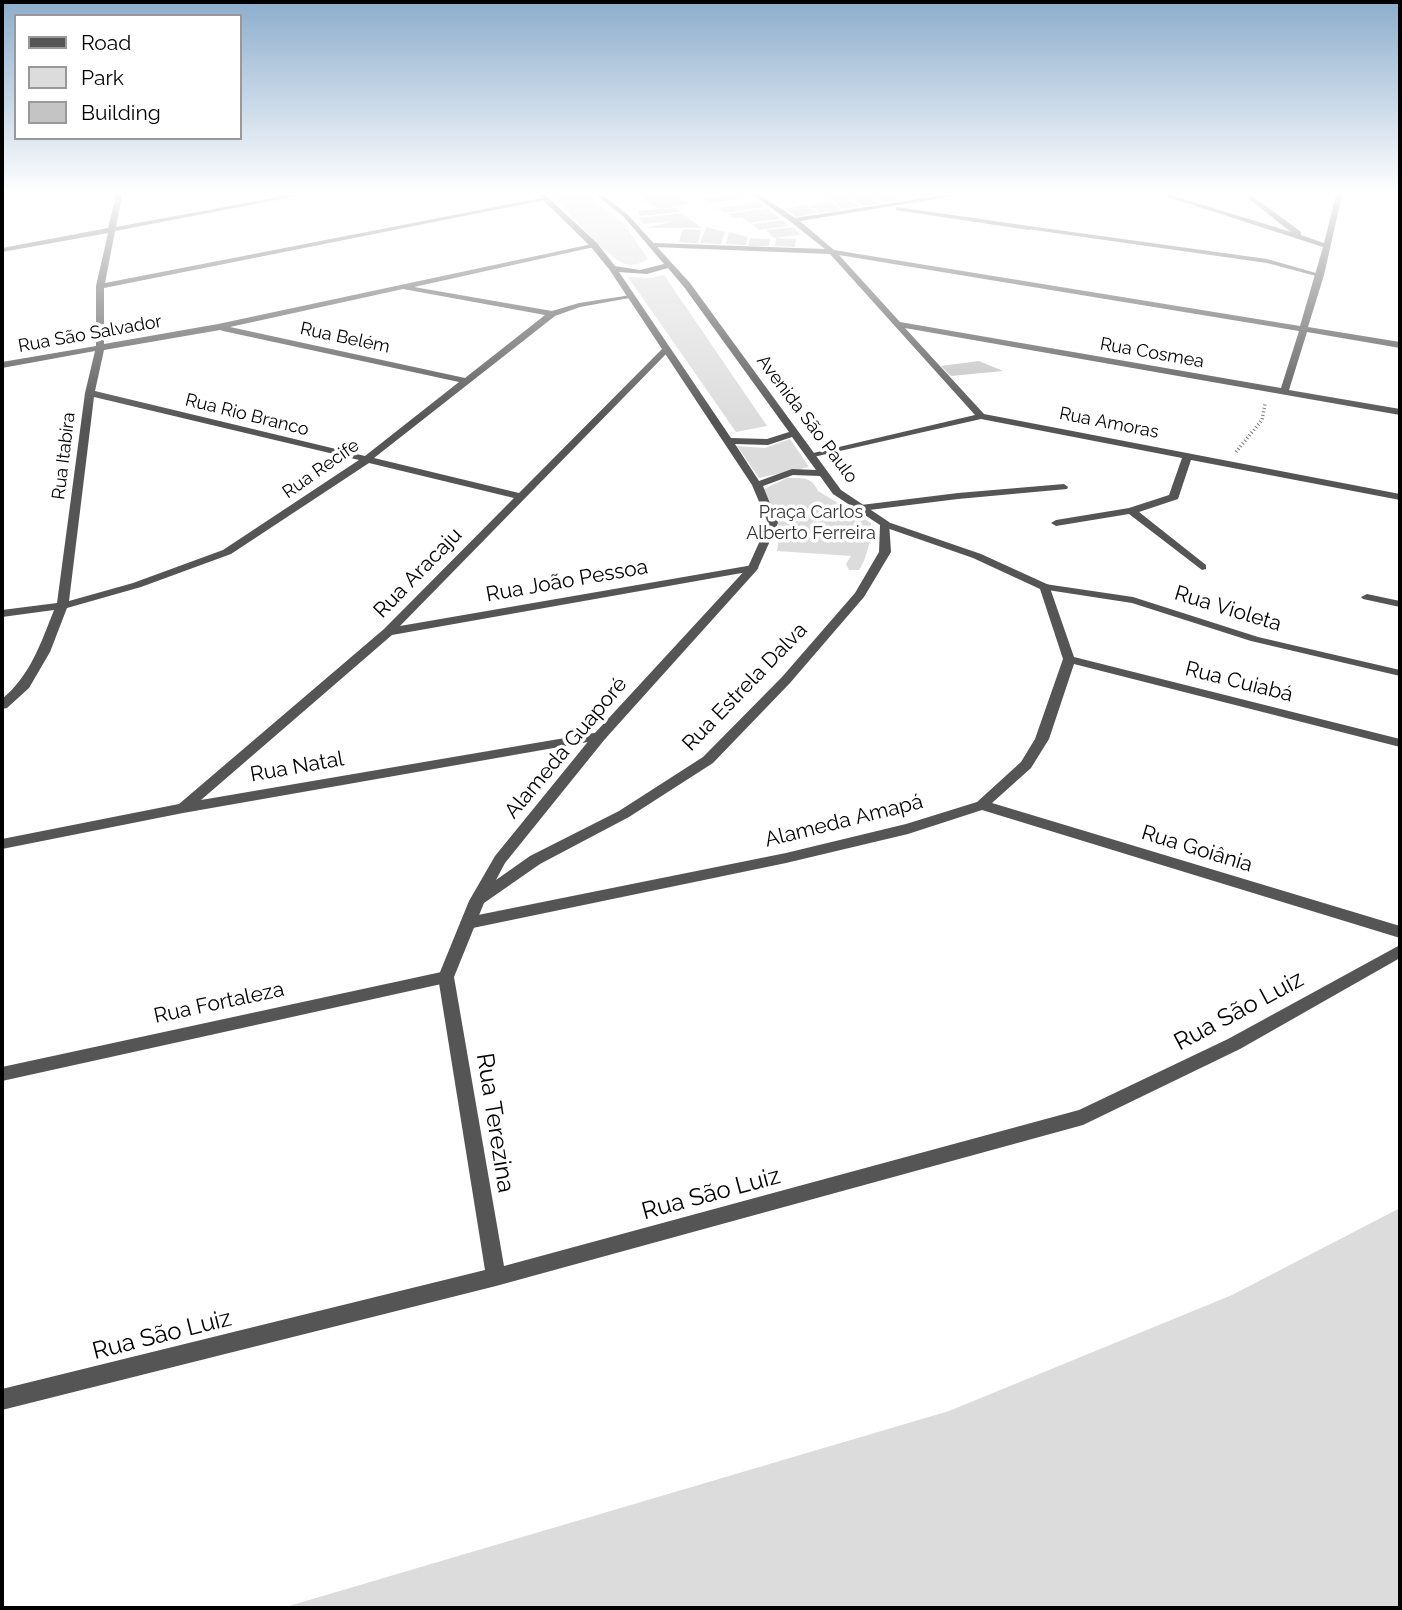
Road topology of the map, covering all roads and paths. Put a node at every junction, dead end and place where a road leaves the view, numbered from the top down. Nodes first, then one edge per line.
1 (104, 270) edge
2 (179, 270) edge
3 (471, 270) edge
4 (613, 270) edge
5 (617, 270) edge
6 (654, 270) edge
7 (672, 270) edge
8 (849, 270) edge
9 (943, 270) edge
10 (1302, 270) edge
11 (1321, 270) edge
12 (1320, 275) junction
13 (100, 286) junction
14 (396, 286) junction
15 (631, 297) junction
16 (552, 314) junction
17 (898, 324) junction
18 (218, 327) junction
19 (1302, 329) junction
20 (1400, 345) edge
21 (100, 349) junction
22 (667, 349) junction
23 (2, 365) edge
24 (466, 381) junction
25 (1284, 392) junction
26 (90, 393) junction
27 (1400, 412) edge
28 (981, 416) junction
29 (1262, 421) dead end
30 (793, 434) junction
31 (729, 441) junction
32 (812, 456) junction
33 (1187, 456) junction
34 (366, 460) junction
35 (1226, 463) junction
36 (824, 473) junction
37 (757, 485) junction
38 (1064, 487) dead end
39 (520, 496) junction
40 (1400, 496) edge
41 (861, 508) junction
42 (1131, 511) junction
43 (1056, 523) dead end
44 (885, 524) junction
45 (1202, 566) dead end
46 (753, 568) junction
47 (1045, 587) junction
48 (1367, 597) dead end
49 (1400, 604) edge
50 (62, 606) junction
51 (2, 613) edge
52 (388, 632) junction
53 (1069, 659) junction
54 (1400, 673) edge
55 (2, 705) edge
56 (600, 736) junction
57 (1400, 743) edge
58 (982, 805) junction
59 (183, 808) junction
60 (2, 844) edge
61 (477, 901) junction
62 (468, 923) junction
63 (1400, 932) edge
64 (1400, 951) edge
65 (446, 977) junction
66 (2, 1074) edge
67 (496, 1277) junction
68 (2, 1400) edge

1 - 13 street, Rua Itabira
2 - 13 street
3 - 14 street, Rua São Salvador
4 - 15 street
5 - 6 street
7 - 30 street, Avenida São Paulo
8 - 17 street
9 - 19 street
10 - 12 lane
11 - 12 street
12 - 19 street
13 - 21 street, Rua Itabira
14 - 16 street
14 - 18 street, Rua São Salvador
15 - 16 street, Rua Recife
15 - 22 street
16 - 24 street, Rua Recife
17 - 25 street, Rua Cosmea
17 - 28 street
18 - 21 street, Rua São Salvador
18 - 24 street, Rua Belém
19 - 20 street
19 - 25 street
21 - 23 street, Rua São Salvador
21 - 26 street, Rua Itabira
22 - 31 street
22 - 39 street, Rua Aracaju
24 - 34 street, Rua Recife
25 - 27 street, Rua Cosmea
26 - 34 street, Rua Rio Branco
26 - 50 street, Rua Itabira
28 - 32 street, Rua Amoras
28 - 33 street, Rua Amoras
29 - 35 path
30 - 31 street
30 - 32 street, Avenida São Paulo
31 - 37 street
32 - 36 street, Avenida São Paulo
33 - 35 street, Rua Amoras
33 - 42 street
34 - 39 street, Rua Rio Branco
34 - 50 street, Rua Recife
35 - 40 street, Rua Amoras
36 - 37 street
36 - 41 street, Avenida São Paulo
37 - 46 street
38 - 41 lane
39 - 52 street, Rua Aracaju
41 - 44 street, Avenida São Paulo
42 - 43 street
42 - 45 street
44 - 47 street, Avenida São Paulo
44 - 61 street, Rua Estrela Dalva
46 - 52 street, Rua João Pessoa
46 - 56 street, Alameda Guaporé
47 - 53 street
47 - 54 lane, Rua Violeta
48 - 49 street
50 - 51 street, Rua Recife
50 - 55 street, Rua Itabira
52 - 59 street, Rua Aracaju
53 - 57 street, Rua Cuiabá
53 - 58 street, Alameda Amapá
56 - 59 street, Rua Natal
56 - 61 street, Alameda Guaporé
58 - 62 street, Alameda Amapá
58 - 63 street, Rua Goiânia
59 - 60 street, Rua Natal
61 - 62 street, Alameda Guaporé
62 - 65 street, Alameda Guaporé
64 - 67 street, Rua São Luiz
65 - 66 street, Rua Fortaleza
65 - 67 street, Rua Terezina
67 - 68 street, Rua São Luiz

